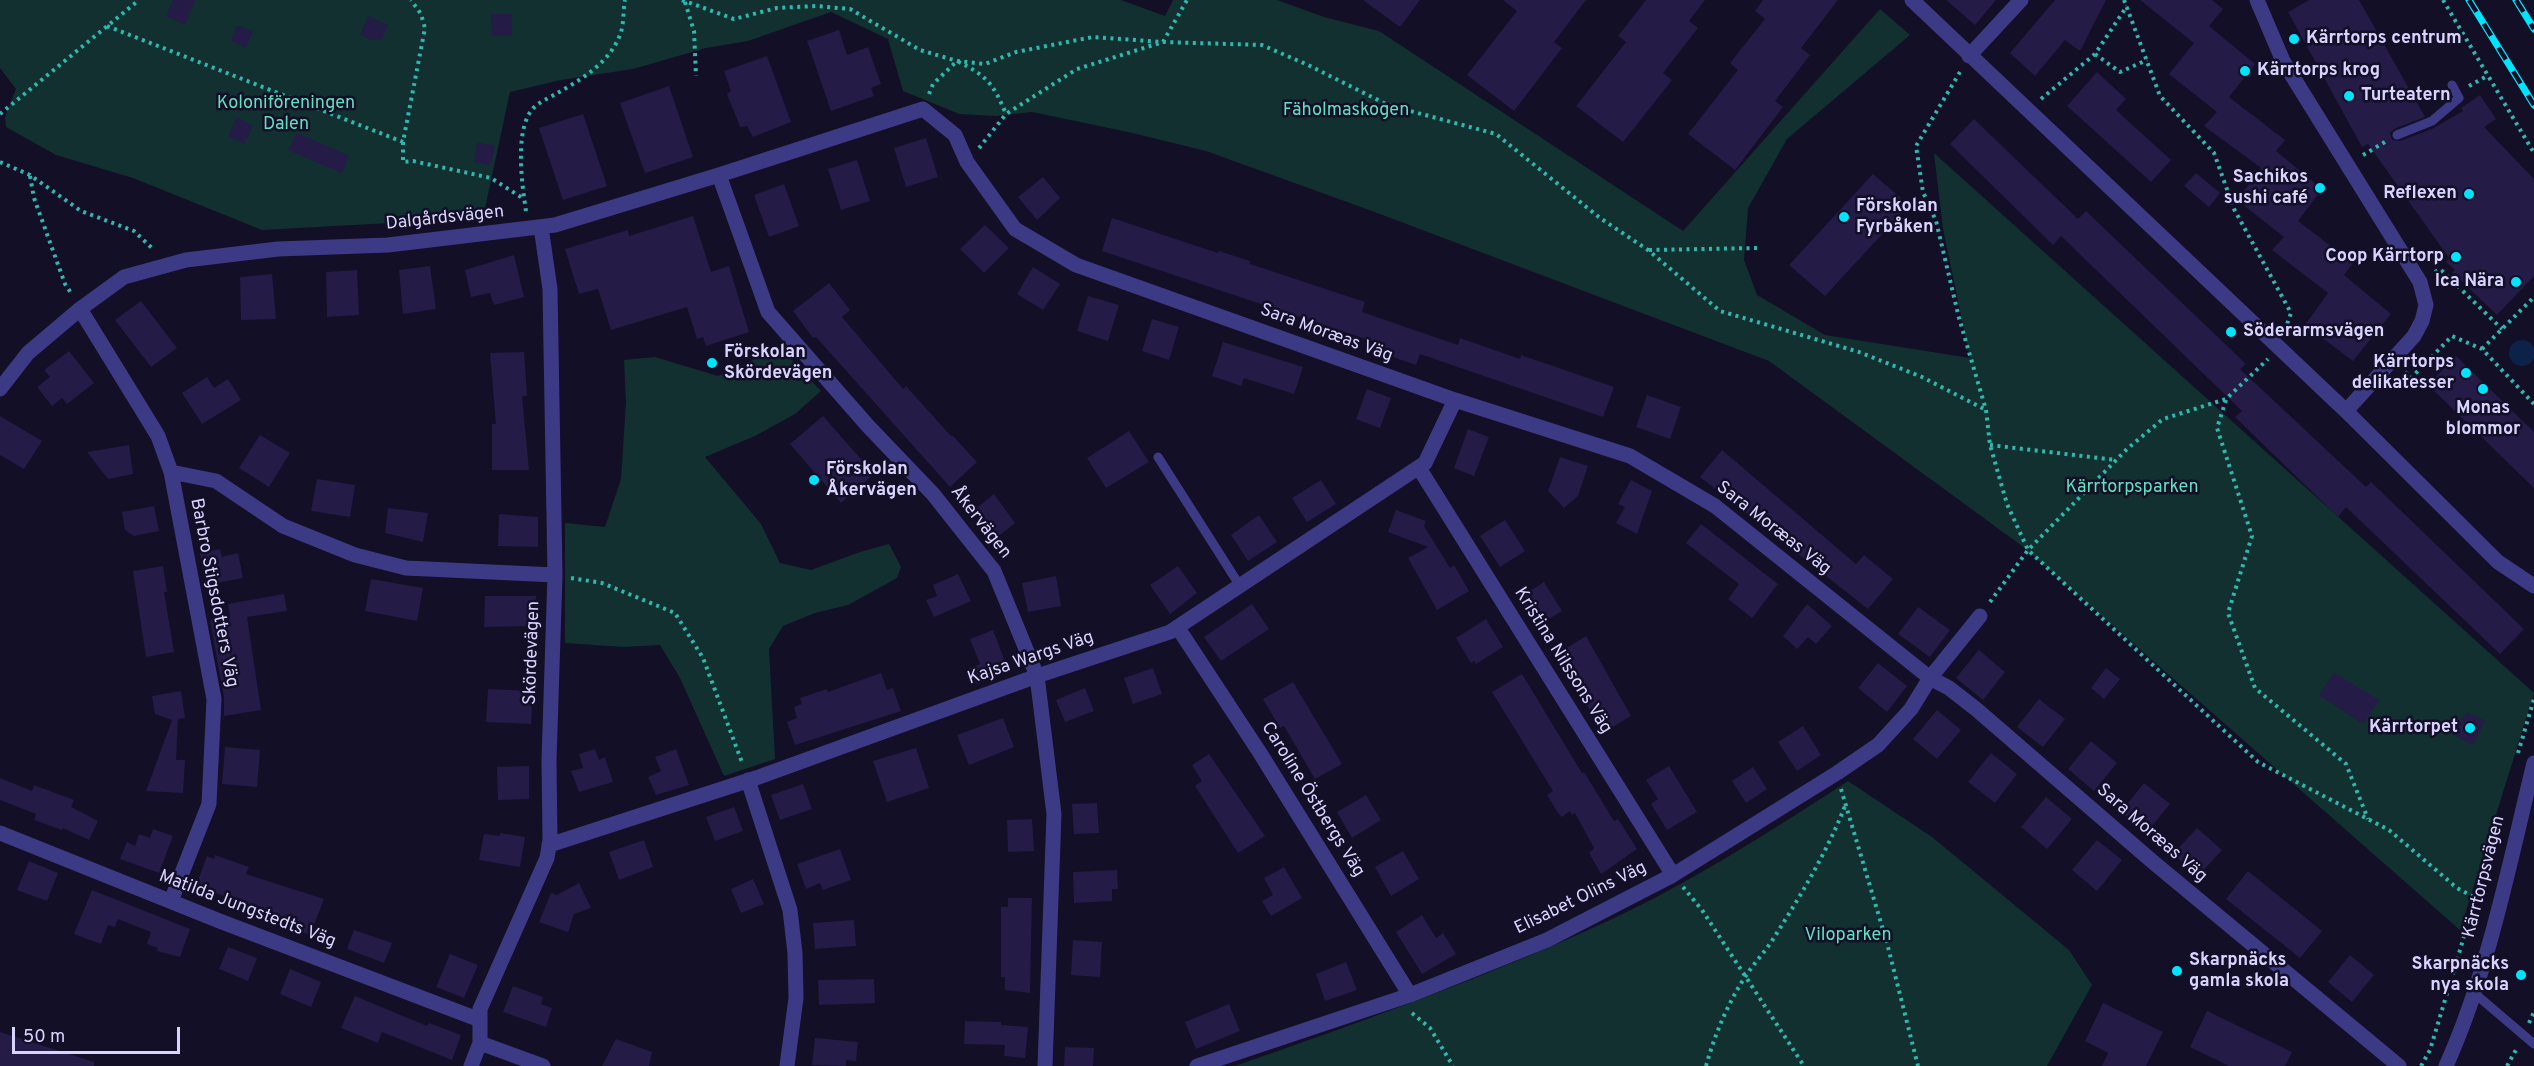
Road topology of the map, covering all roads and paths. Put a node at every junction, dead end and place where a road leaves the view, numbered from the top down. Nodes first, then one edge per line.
1 (139, 0) edge
2 (411, 0) edge
3 (625, 0) edge
4 (1187, 0) edge
5 (1912, 0) edge
6 (2020, 0) edge
7 (2124, 0) edge
8 (2257, 0) edge
9 (2443, 0) edge
10 (684, 1) edge
11 (2128, 6) junction
12 (107, 26) junction
13 (1163, 42) junction
14 (2095, 54) junction
15 (1969, 56) junction
16 (2148, 60) junction
17 (957, 61) junction
18 (696, 76) dead end
19 (2452, 86) dead end
20 (923, 109) junction
21 (2027, 110) junction
22 (0, 114) edge
23 (1006, 114) junction
24 (2397, 135) joint
25 (403, 142) junction
26 (2534, 153) edge
27 (0, 162) edge
28 (967, 162) junction
29 (2347, 164) junction
30 (30, 175) junction
31 (719, 175) junction
32 (525, 199) junction
33 (535, 228) junction
34 (1757, 248) dead end
35 (1648, 250) junction
36 (170, 264) junction
37 (2440, 269) dead end
38 (2534, 297) edge
39 (80, 309) junction
40 (2502, 329) junction
41 (2278, 349) junction
42 (2482, 349) junction
43 (2412, 378) dead end
44 (0, 389) edge
45 (2226, 399) junction
46 (1455, 400) junction
47 (2534, 404) edge
48 (1986, 410) junction
49 (2346, 411) junction
50 (1990, 445) junction
51 (1158, 458) dead end
52 (2116, 460) junction
53 (1419, 468) junction
54 (171, 472) junction
55 (2028, 550) junction
56 (555, 575) junction
57 (1240, 586) junction
58 (2534, 586) edge
59 (1980, 616) joint
60 (1178, 628) junction
61 (1037, 676) junction
62 (1930, 678) junction
63 (2534, 699) edge
64 (2518, 755) dead end
65 (2534, 763) edge
66 (1837, 773) junction
67 (748, 780) junction
68 (1845, 805) junction
69 (2368, 820) junction
70 (2499, 822) dead end
71 (0, 833) edge
72 (549, 844) junction
73 (1673, 875) junction
74 (2476, 899) junction
75 (171, 901) junction
76 (2499, 909) junction
77 (1746, 975) junction
78 (2473, 992) junction
79 (1404, 997) junction
80 (480, 1020) junction
81 (480, 1043) junction
82 (2534, 1044) edge
83 (471, 1066) edge
84 (543, 1066) edge
85 (788, 1066) edge
86 (1045, 1066) edge
87 (1197, 1066) edge
88 (1454, 1066) edge
89 (1706, 1066) edge
90 (1804, 1066) edge
91 (1918, 1066) edge
92 (2398, 1066) edge
93 (2421, 1066) edge
94 (2446, 1066) edge

1 - 12 path
2 - 25 path
3 - 32 path
4 - 13 path
5 - 15 street
6 - 15 street
7 - 11 path
8 - 29 street
9 - 26 path
10 - 17 path
10 - 18 path
11 - 14 path
11 - 16 path
12 - 22 path
12 - 25 path
13 - 17 path
13 - 23 path
13 - 35 path
14 - 16 path
14 - 21 path
15 - 21 street
15 - 48 path
16 - 41 path
17 - 20 path
17 - 23 path
19 - 24 lane
20 - 28 street, Sara Moræas Väg
20 - 31 street, Dalgårdsvägen
21 - 41 street
23 - 28 path
24 - 29 path
25 - 32 path
27 - 30 path
28 - 46 street, Sara Moræas Väg
29 - 49 street
30 - 36 path
30 - 39 path
31 - 33 street, Dalgårdsvägen
31 - 61 street, Åkervägen
32 - 33 path
33 - 36 street, Dalgårdsvägen
33 - 56 street, Skördevägen
34 - 35 path
35 - 48 path
36 - 39 street, Dalgårdsvägen
37 - 40 path
38 - 40 path
39 - 44 street, Dalgårdsvägen
39 - 54 street, Barbro Stigsdotters Väg
40 - 42 path
41 - 45 path
41 - 49 street
42 - 43 path
42 - 47 path
45 - 52 path
45 - 69 path
46 - 53 street, Kajsa Wargs Väg
46 - 62 street, Sara Moræas Väg
48 - 50 path
49 - 58 street
50 - 52 path
50 - 55 path
51 - 57 lane
52 - 55 path
53 - 57 street, Kajsa Wargs Väg
53 - 73 street, Kristina Nilssons Väg
54 - 56 street
54 - 75 street, Barbro Stigsdotters Väg
55 - 59 path
55 - 69 path
56 - 67 path
56 - 72 street, Skördevägen
57 - 60 street, Kajsa Wargs Väg
59 - 62 street, Elisabet Olins Väg
60 - 61 street, Kajsa Wargs Väg
60 - 79 street, Caroline Östbergs Väg
61 - 67 street, Kajsa Wargs Väg
61 - 86 street, Åkervägen
62 - 66 street, Elisabet Olins Väg
62 - 92 street, Sara Moræas Väg
63 - 64 path
65 - 76 street, Kärrtorpsvägen
66 - 68 path
66 - 73 street, Elisabet Olins Väg
67 - 72 street, Kajsa Wargs Väg
67 - 85 street
68 - 77 path
68 - 91 path
69 - 74 path
70 - 74 path
71 - 75 street, Matilda Jungstedts Väg
72 - 80 street, Skördevägen
73 - 77 path
73 - 79 street, Elisabet Olins Väg
74 - 76 path
74 - 93 path
75 - 80 street, Matilda Jungstedts Väg
76 - 78 street, Kärrtorpsvägen
77 - 89 path
77 - 90 path
78 - 82 lane
78 - 94 street, Kärrtorpsvägen
79 - 87 street, Elisabet Olins Väg
79 - 88 path
80 - 81 street, Skördevägen
81 - 83 street, Skördevägen
81 - 84 street

